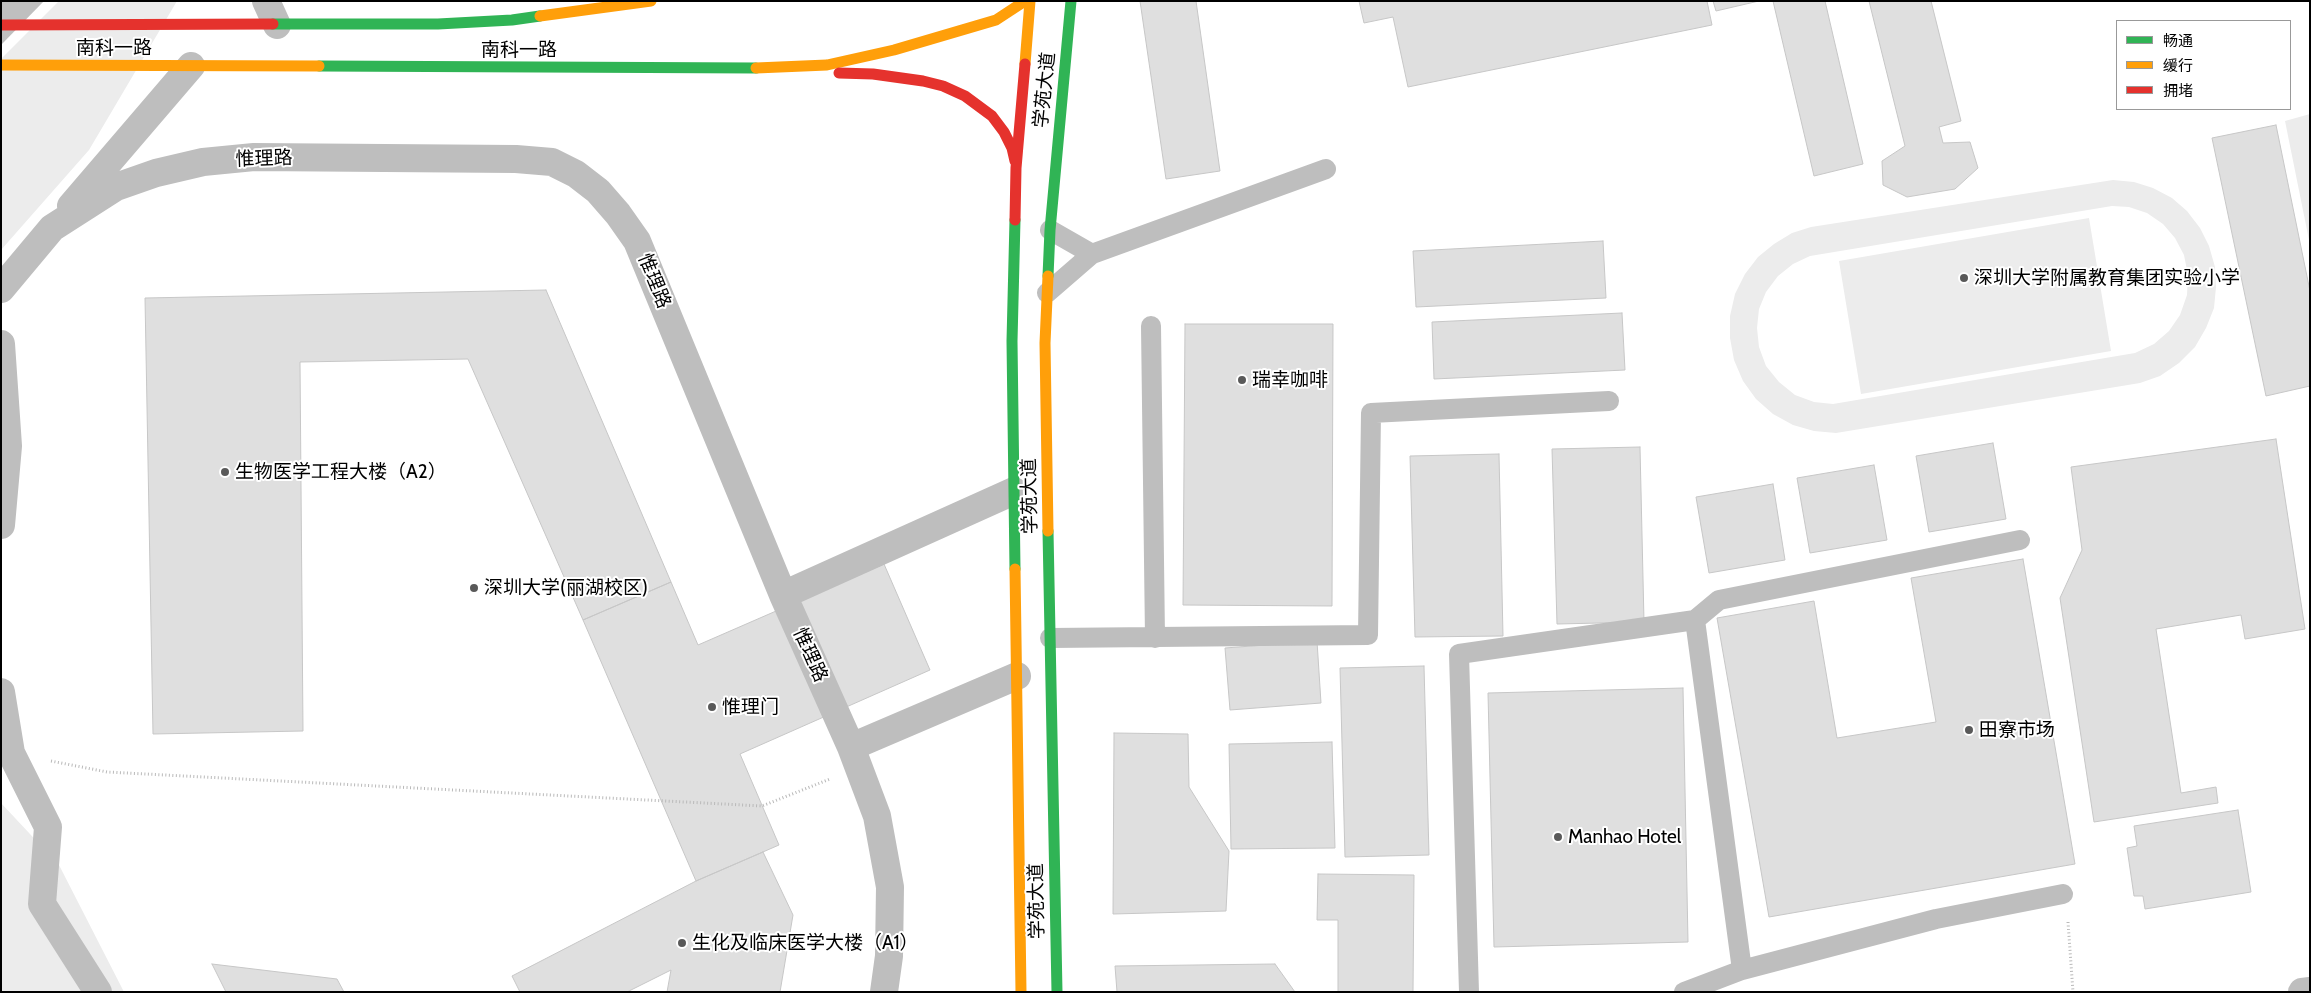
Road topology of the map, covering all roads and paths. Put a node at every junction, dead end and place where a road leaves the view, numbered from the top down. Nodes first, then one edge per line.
1 (651, 1) edge
2 (1025, 1) edge
3 (1030, 1) edge
4 (1071, 1) edge
5 (272, 13) edge
6 (1, 25) edge
7 (1, 64) edge
8 (184, 66) junction
9 (755, 69) junction
10 (1016, 168) junction
11 (1326, 169) dead end
12 (52, 228) junction
13 (1050, 230) junction
14 (1092, 254) junction
15 (1, 289) edge
16 (1047, 293) junction
17 (1151, 326) dead end
18 (1, 344) edge
19 (1609, 400) dead end
20 (1014, 491) junction
21 (1, 526) edge
22 (2020, 540) dead end
23 (783, 595) junction
24 (1695, 620) junction
25 (1050, 638) junction
26 (1155, 638) junction
27 (1017, 676) junction
28 (1, 692) edge
29 (11, 753) junction
30 (855, 758) junction
31 (2063, 894) dead end
32 (2067, 918) dead end
33 (1742, 970) junction
34 (2310, 991) edge
35 (98, 992) edge
36 (884, 992) edge
37 (1021, 992) edge
38 (1057, 992) edge
39 (1469, 992) edge
40 (1684, 992) edge
41 (2073, 992) edge
42 (2302, 992) edge

1 - 5 main road, 南科一路
2 - 9 main road, 南科一路
3 - 10 main road, 学苑大道
4 - 13 main road, 学苑大道
5 - 6 main road, 南科一路
7 - 8 main road, 南科一路
8 - 9 main road, 南科一路
8 - 12 street
9 - 10 main road
10 - 20 main road, 学苑大道
11 - 14 lane
12 - 15 street, 惟理路
12 - 23 street, 惟理路
13 - 14 lane
13 - 16 main road, 学苑大道
14 - 16 lane
16 - 25 main road, 学苑大道
17 - 26 lane
18 - 21 street
19 - 26 lane
20 - 23 street
20 - 27 main road, 学苑大道
22 - 24 lane
23 - 30 street, 惟理路
24 - 33 lane
24 - 39 lane
25 - 26 lane
25 - 38 main road, 学苑大道
27 - 30 street
27 - 37 main road, 学苑大道
28 - 29 street
29 - 30 path
29 - 35 street
30 - 36 street, 惟理路
31 - 33 lane
32 - 41 path
33 - 40 lane
34 - 42 street

